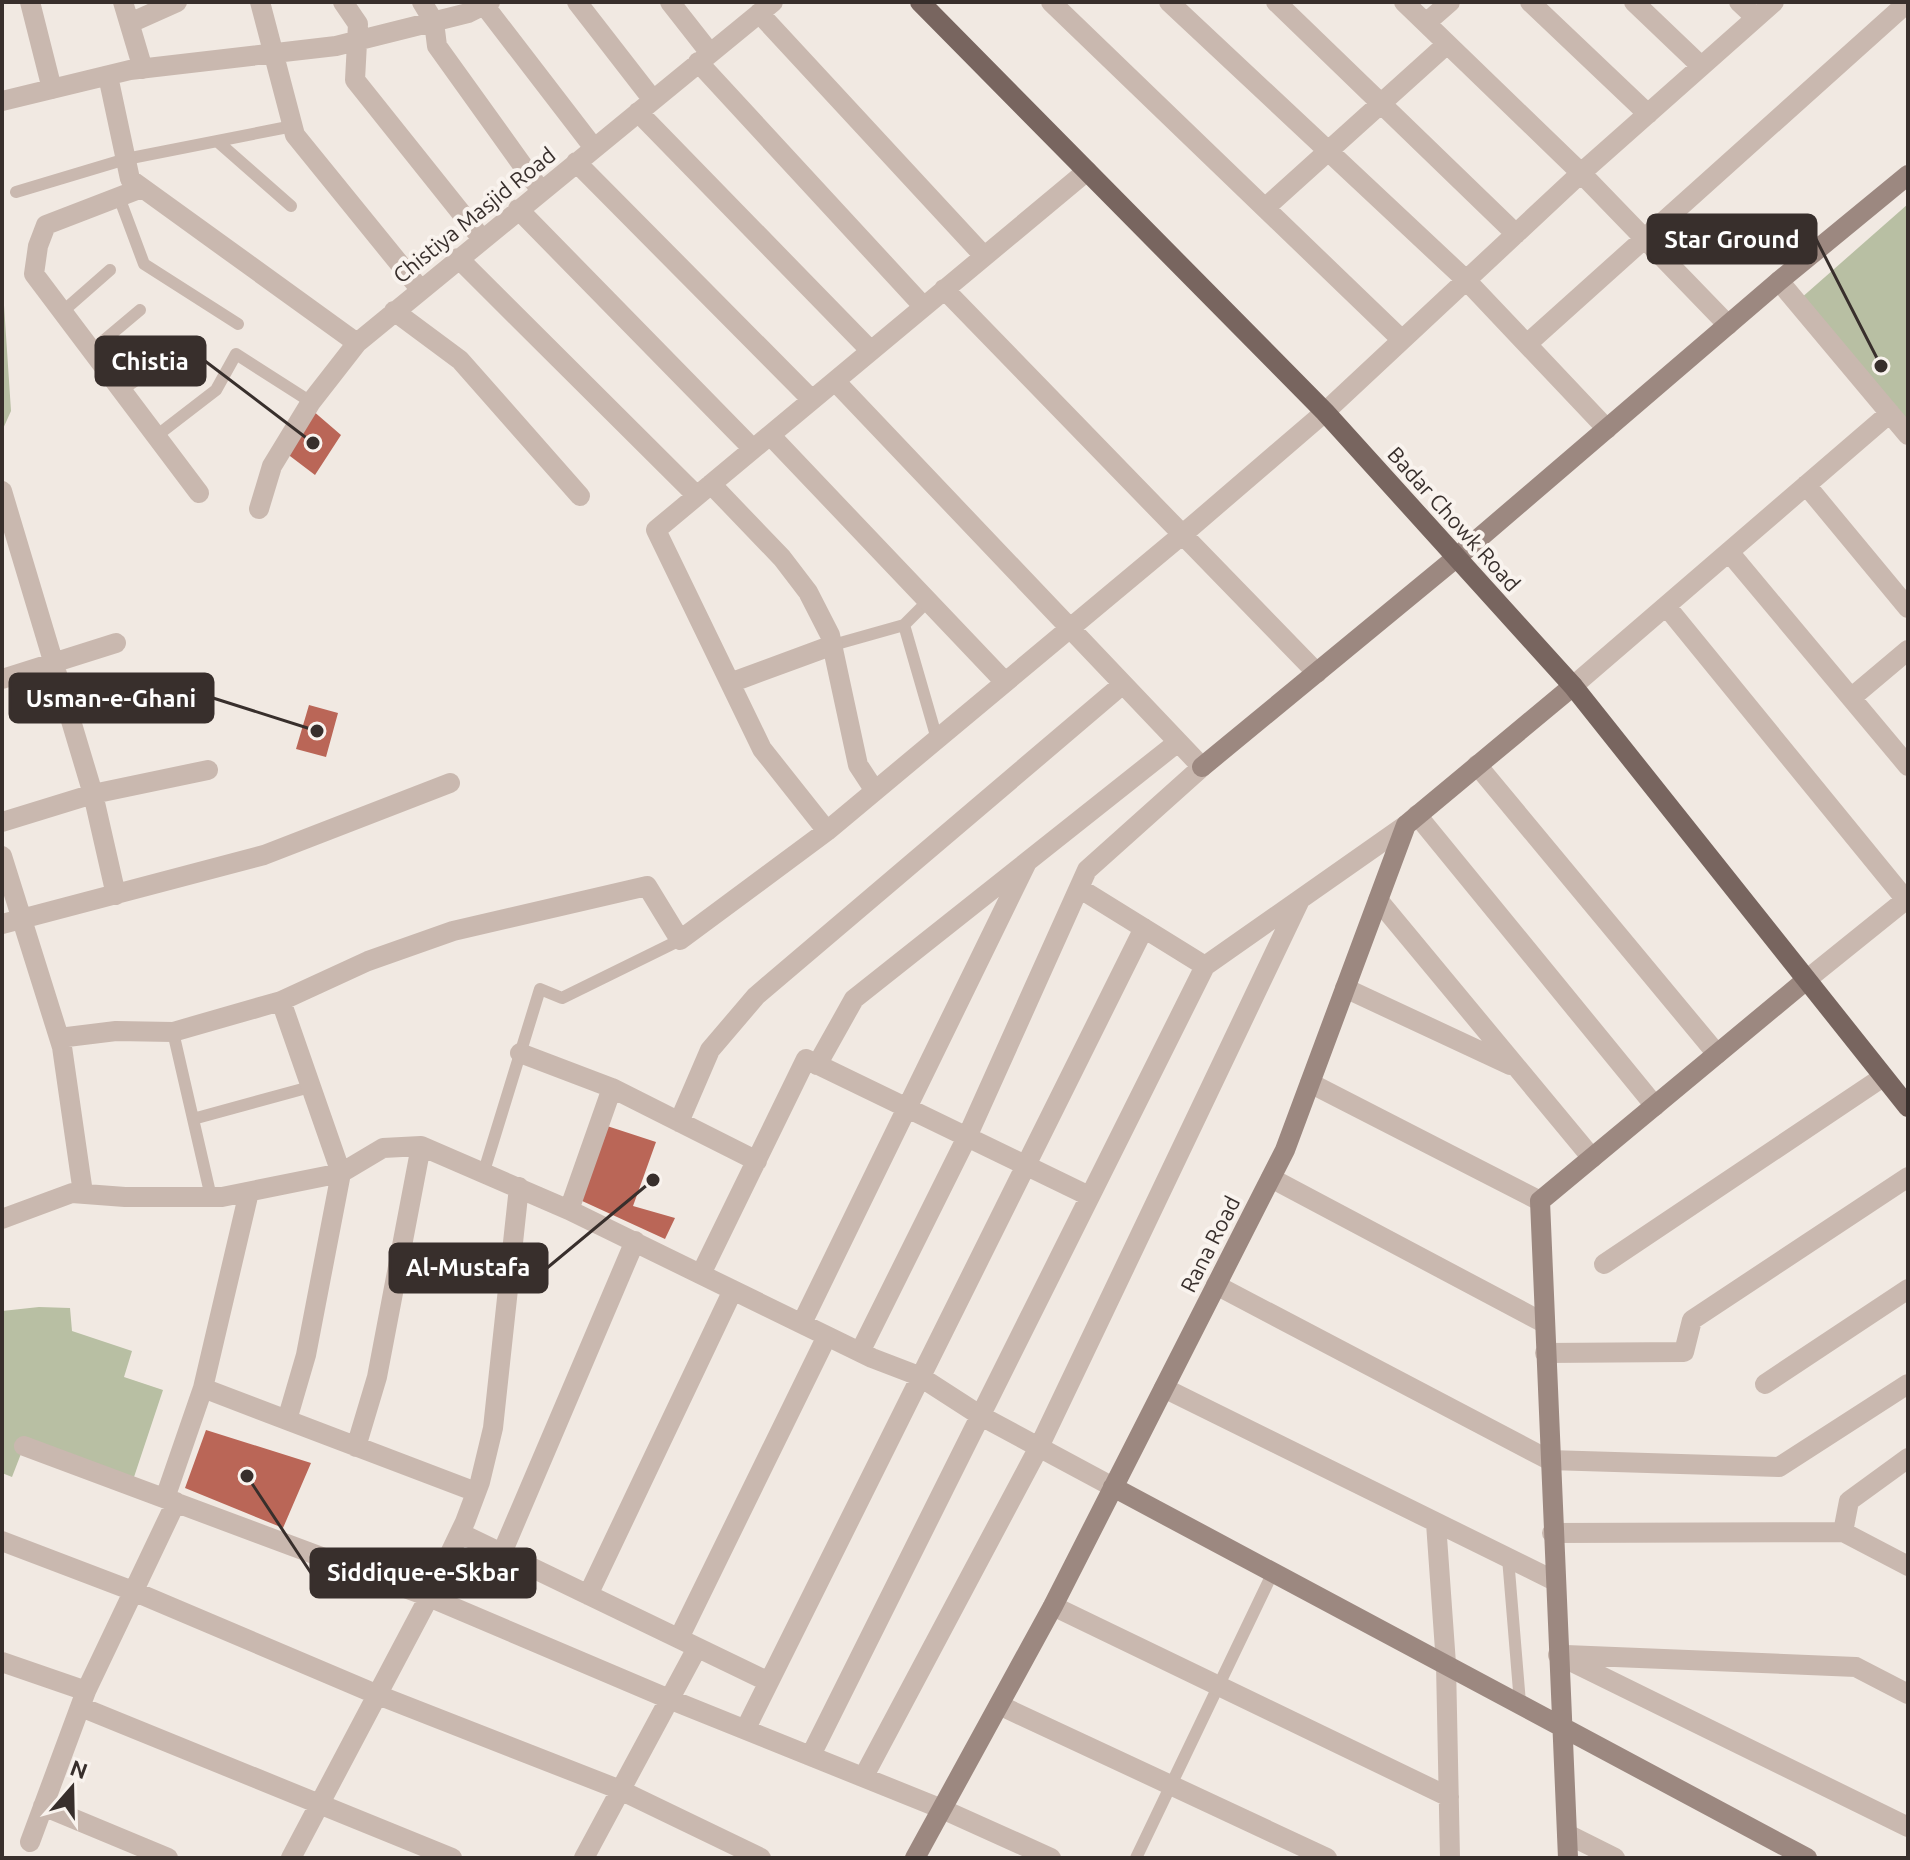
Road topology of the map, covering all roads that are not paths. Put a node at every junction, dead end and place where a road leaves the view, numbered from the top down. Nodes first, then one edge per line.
1 (30, 2) edge
2 (123, 2) edge
3 (177, 2) edge
4 (260, 2) edge
5 (343, 2) edge
6 (422, 2) edge
7 (577, 2) edge
8 (670, 2) edge
9 (920, 2) edge
10 (1051, 2) edge
11 (1169, 2) edge
12 (1276, 2) edge
13 (1404, 2) edge
14 (1450, 2) edge
15 (1530, 2) edge
16 (1634, 2) edge
17 (1739, 2) edge
18 (1774, 2) edge
19 (1908, 2) edge
20 (487, 3) edge
21 (766, 8) edge
22 (1756, 18) junction
23 (434, 22) junction
24 (130, 23) junction
25 (1426, 23) junction
26 (357, 41) junction
27 (1447, 44) junction
28 (276, 53) junction
29 (704, 58) junction
30 (1701, 66) junction
31 (143, 69) junction
32 (108, 76) junction
33 (52, 89) junction
34 (2, 101) edge
35 (1381, 103) junction
36 (646, 106) junction
37 (1648, 114) junction
38 (293, 126) junction
39 (217, 141) junction
40 (594, 148) junction
41 (1328, 151) junction
42 (126, 159) junction
43 (576, 162) junction
44 (1087, 171) junction
45 (1581, 173) junction
46 (1908, 175) edge
47 (142, 188) junction
48 (541, 191) junction
49 (16, 192) dead end
50 (119, 197) junction
51 (291, 206) dead end
52 (1265, 208) junction
53 (518, 209) junction
54 (1516, 234) junction
55 (482, 239) junction
56 (1645, 240) junction
57 (984, 256) junction
58 (458, 258) junction
59 (110, 270) dead end
60 (1466, 280) junction
61 (1779, 281) junction
62 (420, 289) junction
63 (944, 289) junction
64 (924, 307) junction
65 (140, 310) dead end
66 (394, 311) junction
67 (61, 313) junction
68 (238, 324) dead end
69 (1728, 325) junction
70 (1402, 340) junction
71 (357, 343) junction
72 (1527, 344) junction
73 (181, 350) dead end
74 (871, 351) junction
75 (90, 352) junction
76 (835, 381) junction
77 (120, 391) junction
78 (812, 400) junction
79 (311, 402) junction
80 (1325, 412) junction
81 (1890, 413) junction
82 (1607, 429) junction
83 (770, 435) junction
84 (1908, 435) edge
85 (155, 437) junction
86 (753, 449) junction
87 (1806, 485) junction
88 (704, 490) junction
89 (2, 491) edge
90 (199, 493) dead end
91 (580, 496) dead end
92 (259, 509) dead end
93 (1183, 534) junction
94 (1729, 552) junction
95 (1457, 557) junction
96 (928, 601) junction
97 (1666, 606) junction
98 (1908, 608) edge
99 (904, 625) junction
100 (1070, 627) junction
101 (116, 643) dead end
102 (833, 645) junction
103 (1908, 650) edge
104 (51, 664) junction
105 (1317, 673) junction
106 (2, 679) edge
107 (1005, 682) junction
108 (730, 683) junction
109 (1123, 684) junction
110 (1573, 686) junction
111 (1851, 698) junction
112 (937, 739) junction
113 (1178, 742) junction
114 (1477, 765) junction
115 (1908, 766) edge
116 (1202, 767) junction
117 (208, 770) dead end
118 (450, 783) dead end
119 (875, 791) junction
120 (93, 794) junction
121 (1412, 820) junction
122 (2, 822) edge
123 (827, 831) junction
124 (2, 856) edge
125 (1027, 862) junction
126 (1079, 888) junction
127 (116, 895) junction
128 (1301, 898) junction
129 (1907, 899) edge
130 (1378, 900) junction
131 (11, 922) edge
132 (1144, 928) junction
133 (680, 940) junction
134 (1205, 966) junction
135 (1805, 981) junction
136 (1345, 988) junction
137 (281, 1001) junction
138 (173, 1032) junction
139 (59, 1038) junction
140 (520, 1053) junction
141 (1717, 1054) junction
142 (817, 1065) junction
143 (1517, 1068) junction
144 (1883, 1077) junction
145 (1310, 1083) junction
146 (310, 1087) junction
147 (612, 1088) junction
148 (1906, 1100) edge
149 (1655, 1106) junction
150 (907, 1108) junction
151 (193, 1119) junction
152 (679, 1122) junction
153 (967, 1137) junction
154 (421, 1146) junction
155 (1592, 1158) junction
156 (757, 1161) junction
157 (1024, 1164) junction
158 (484, 1171) junction
159 (341, 1173) junction
160 (1908, 1177) edge
161 (1271, 1178) junction
162 (519, 1187) junction
163 (249, 1192) junction
164 (83, 1193) junction
165 (1089, 1196) junction
166 (211, 1197) junction
167 (1540, 1201) junction
168 (569, 1210) junction
169 (2, 1219) edge
170 (635, 1241) junction
171 (1604, 1264) dead end
172 (701, 1274) junction
173 (1216, 1285) junction
174 (1908, 1289) edge
175 (733, 1290) junction
176 (802, 1323) junction
177 (1544, 1323) junction
178 (827, 1336) junction
179 (860, 1352) junction
180 (1545, 1353) junction
181 (919, 1376) junction
182 (1765, 1384) dead end
183 (1908, 1384) edge
184 (203, 1388) junction
185 (1164, 1388) junction
186 (981, 1416) junction
187 (287, 1420) junction
188 (24, 1446) dead end
189 (356, 1447) junction
190 (1039, 1447) junction
191 (1908, 1458) edge
192 (1549, 1460) junction
193 (1113, 1487) junction
194 (476, 1492) junction
195 (170, 1500) junction
196 (1436, 1523) junction
197 (1843, 1532) junction
198 (460, 1533) junction
199 (1552, 1533) junction
200 (2, 1541) edge
201 (502, 1553) junction
202 (1508, 1558) junction
203 (1908, 1566) edge
204 (1273, 1572) junction
205 (1555, 1581) junction
206 (133, 1591) junction
207 (588, 1595) junction
208 (429, 1597) junction
209 (1053, 1606) junction
210 (679, 1638) junction
211 (697, 1648) junction
212 (1558, 1655) junction
213 (2, 1662) edge
214 (1446, 1664) junction
215 (769, 1682) junction
216 (1218, 1685) junction
217 (1908, 1694) edge
218 (378, 1695) junction
219 (84, 1699) junction
220 (669, 1699) junction
221 (1520, 1703) junction
222 (999, 1705) junction
223 (1561, 1725) junction
224 (746, 1728) junction
225 (811, 1755) junction
226 (864, 1776) junction
227 (1171, 1783) junction
228 (618, 1789) junction
229 (1449, 1797) junction
230 (317, 1804) junction
231 (43, 1806) junction
232 (942, 1809) junction
233 (1908, 1827) edge
234 (1567, 1834) junction
235 (30, 1842) dead end
236 (168, 1858) edge
237 (291, 1858) edge
238 (452, 1858) edge
239 (584, 1858) edge
240 (761, 1858) edge
241 (915, 1858) edge
242 (1051, 1858) edge
243 (1136, 1858) edge
244 (1327, 1858) edge
245 (1450, 1858) edge
246 (1568, 1858) edge
247 (1615, 1858) edge
248 (1807, 1858) edge

1 - 33 street
2 - 24 street
3 - 24 street
4 - 28 street
5 - 26 street
6 - 23 street
7 - 36 street
8 - 29 street
9 - 44 main road, Badar Chowk Road
10 - 52 street
11 - 41 street
12 - 35 street
13 - 25 street
14 - 25 street
15 - 37 street
16 - 30 street
17 - 22 street
18 - 22 street
19 - 56 street
20 - 23 street
20 - 40 street
21 - 29 street, Chistiya Masjid Road
21 - 57 street
22 - 30 street
23 - 26 street
23 - 48 street
24 - 31 street
25 - 27 street
26 - 28 street
26 - 55 street
27 - 35 street
27 - 45 street
28 - 31 street
28 - 38 street
29 - 36 street, Chistiya Masjid Road
29 - 64 street
30 - 37 street
31 - 32 street
32 - 33 street
32 - 42 street
33 - 34 street
35 - 41 street
35 - 54 street
36 - 40 street, Chistiya Masjid Road
36 - 74 street
37 - 45 street
38 - 39 lane
38 - 62 street
39 - 42 lane
39 - 51 lane
40 - 43 street, Chistiya Masjid Road
41 - 52 street
41 - 60 street
42 - 47 street
42 - 49 lane
43 - 48 street, Chistiya Masjid Road
43 - 78 street
44 - 57 street
44 - 80 main road, Badar Chowk Road
45 - 54 street
45 - 56 street
46 - 61 street
47 - 50 street
47 - 71 street
48 - 53 street, Chistiya Masjid Road
50 - 67 street
50 - 68 lane
52 - 70 street
53 - 55 street, Chistiya Masjid Road
53 - 86 street
54 - 60 street
55 - 58 street, Chistiya Masjid Road
56 - 69 street
56 - 72 street
57 - 63 street
58 - 62 street, Chistiya Masjid Road
58 - 88 street
59 - 67 lane
60 - 70 street
60 - 72 street
61 - 69 street
61 - 81 street
62 - 66 street, Chistiya Masjid Road
63 - 64 street
63 - 93 street
64 - 74 street
65 - 75 lane
66 - 71 street, Chistiya Masjid Road
66 - 91 street
67 - 75 street
69 - 82 street
70 - 80 street
71 - 79 street, Chistiya Masjid Road
72 - 82 street
73 - 77 lane
74 - 76 street
75 - 77 street
76 - 78 street
76 - 100 street
77 - 85 street
78 - 83 street
79 - 85 lane
79 - 92 street, Chistiya Masjid Road
80 - 93 street
80 - 95 main road, Badar Chowk Road
81 - 84 street
81 - 87 street
82 - 95 street
83 - 86 street
83 - 96 street
85 - 90 street
86 - 88 street
87 - 94 street
87 - 98 street
88 - 102 street
88 - 108 street
89 - 104 street
93 - 100 street
93 - 105 street
94 - 97 street
94 - 111 street
95 - 105 street
95 - 110 main road, Badar Chowk Road
96 - 99 lane
96 - 107 street
97 - 110 street
97 - 129 street
99 - 102 lane
99 - 112 lane
100 - 107 street
100 - 109 street
101 - 104 street
102 - 108 street
102 - 119 street
103 - 111 street
104 - 106 street
104 - 120 street
105 - 116 street
107 - 112 street
108 - 123 street
109 - 113 street
109 - 152 street
110 - 114 street, Rana Road
110 - 135 main road, Badar Chowk Road
111 - 115 street
112 - 119 street
113 - 116 street
113 - 125 street
114 - 121 street, Rana Road
114 - 141 street
116 - 126 street
117 - 120 street
118 - 127 street
119 - 123 street
120 - 122 street
120 - 127 street
121 - 128 street
121 - 130 street, Rana Road
121 - 149 street
123 - 133 street
124 - 131 street
125 - 142 street
125 - 150 street
126 - 132 street
126 - 153 street
127 - 131 street
128 - 134 street
128 - 190 street
129 - 135 street
130 - 136 street, Rana Road
130 - 143 street
131 - 139 street
132 - 134 street
132 - 157 street
133 - 137 street
133 - 140 lane
134 - 165 street
135 - 141 street
135 - 144 main road, Badar Chowk Road
136 - 143 street
136 - 145 street, Rana Road
137 - 138 street
137 - 146 street
138 - 139 street
138 - 151 lane
139 - 164 street
140 - 147 street
140 - 158 lane
141 - 149 street
142 - 150 street
142 - 156 street
143 - 155 street
144 - 148 main road, Badar Chowk Road
144 - 171 street
145 - 161 street, Rana Road
145 - 167 street
146 - 151 lane
146 - 159 street
147 - 152 street
147 - 168 street
149 - 155 street
150 - 153 street
150 - 176 street
151 - 166 lane
152 - 156 street
153 - 157 street
153 - 179 street
154 - 158 street
154 - 159 street
154 - 189 street
155 - 167 street
156 - 172 street
157 - 165 street
157 - 181 street
158 - 162 street
159 - 163 street
159 - 187 street
160 - 180 street
161 - 173 street, Rana Road
161 - 177 street
162 - 168 street
162 - 194 street
163 - 166 street
163 - 184 street
164 - 166 street
164 - 169 street
165 - 186 street
167 - 177 street
168 - 170 street
170 - 172 street
170 - 201 street
172 - 175 street
173 - 185 street, Rana Road
173 - 192 street
174 - 182 street
175 - 176 street
175 - 207 street
176 - 178 street
177 - 180 street
178 - 179 street
178 - 210 street
179 - 181 street
180 - 192 street
181 - 186 street
181 - 215 street
183 - 192 street
184 - 187 street
184 - 195 street
185 - 193 street, Rana Road
185 - 196 street
186 - 190 street
186 - 225 street
187 - 189 street
188 - 195 street
189 - 194 street
190 - 193 street
190 - 226 street
191 - 197 street
192 - 199 street
193 - 204 street
193 - 209 street, Rana Road
194 - 198 street
195 - 206 street
195 - 208 street
196 - 202 street
196 - 214 street
197 - 199 street
197 - 203 street
198 - 201 street
198 - 208 street
199 - 205 street
200 - 206 street
201 - 207 street
202 - 205 street
202 - 221 lane
204 - 214 street
204 - 216 lane
205 - 212 street
206 - 218 street
206 - 219 street
207 - 210 street
208 - 218 street
208 - 220 street
209 - 216 street
209 - 222 street, Rana Road
210 - 211 street
211 - 215 street
211 - 220 street
212 - 217 street
212 - 223 street
212 - 233 street
213 - 219 street
214 - 221 street
214 - 229 street
215 - 224 street
216 - 227 lane
216 - 229 street
218 - 228 street
218 - 230 street
219 - 230 street
219 - 231 street
220 - 224 street
220 - 228 street
221 - 223 street
222 - 227 street
222 - 232 street, Rana Road
223 - 234 street
223 - 248 street
224 - 225 street
225 - 226 street
226 - 232 street
227 - 243 lane
227 - 244 street
228 - 239 street
228 - 240 street
229 - 245 street
230 - 237 street
230 - 238 street
231 - 235 street
231 - 236 street
232 - 241 street, Rana Road
232 - 242 street
234 - 246 street
234 - 247 street

